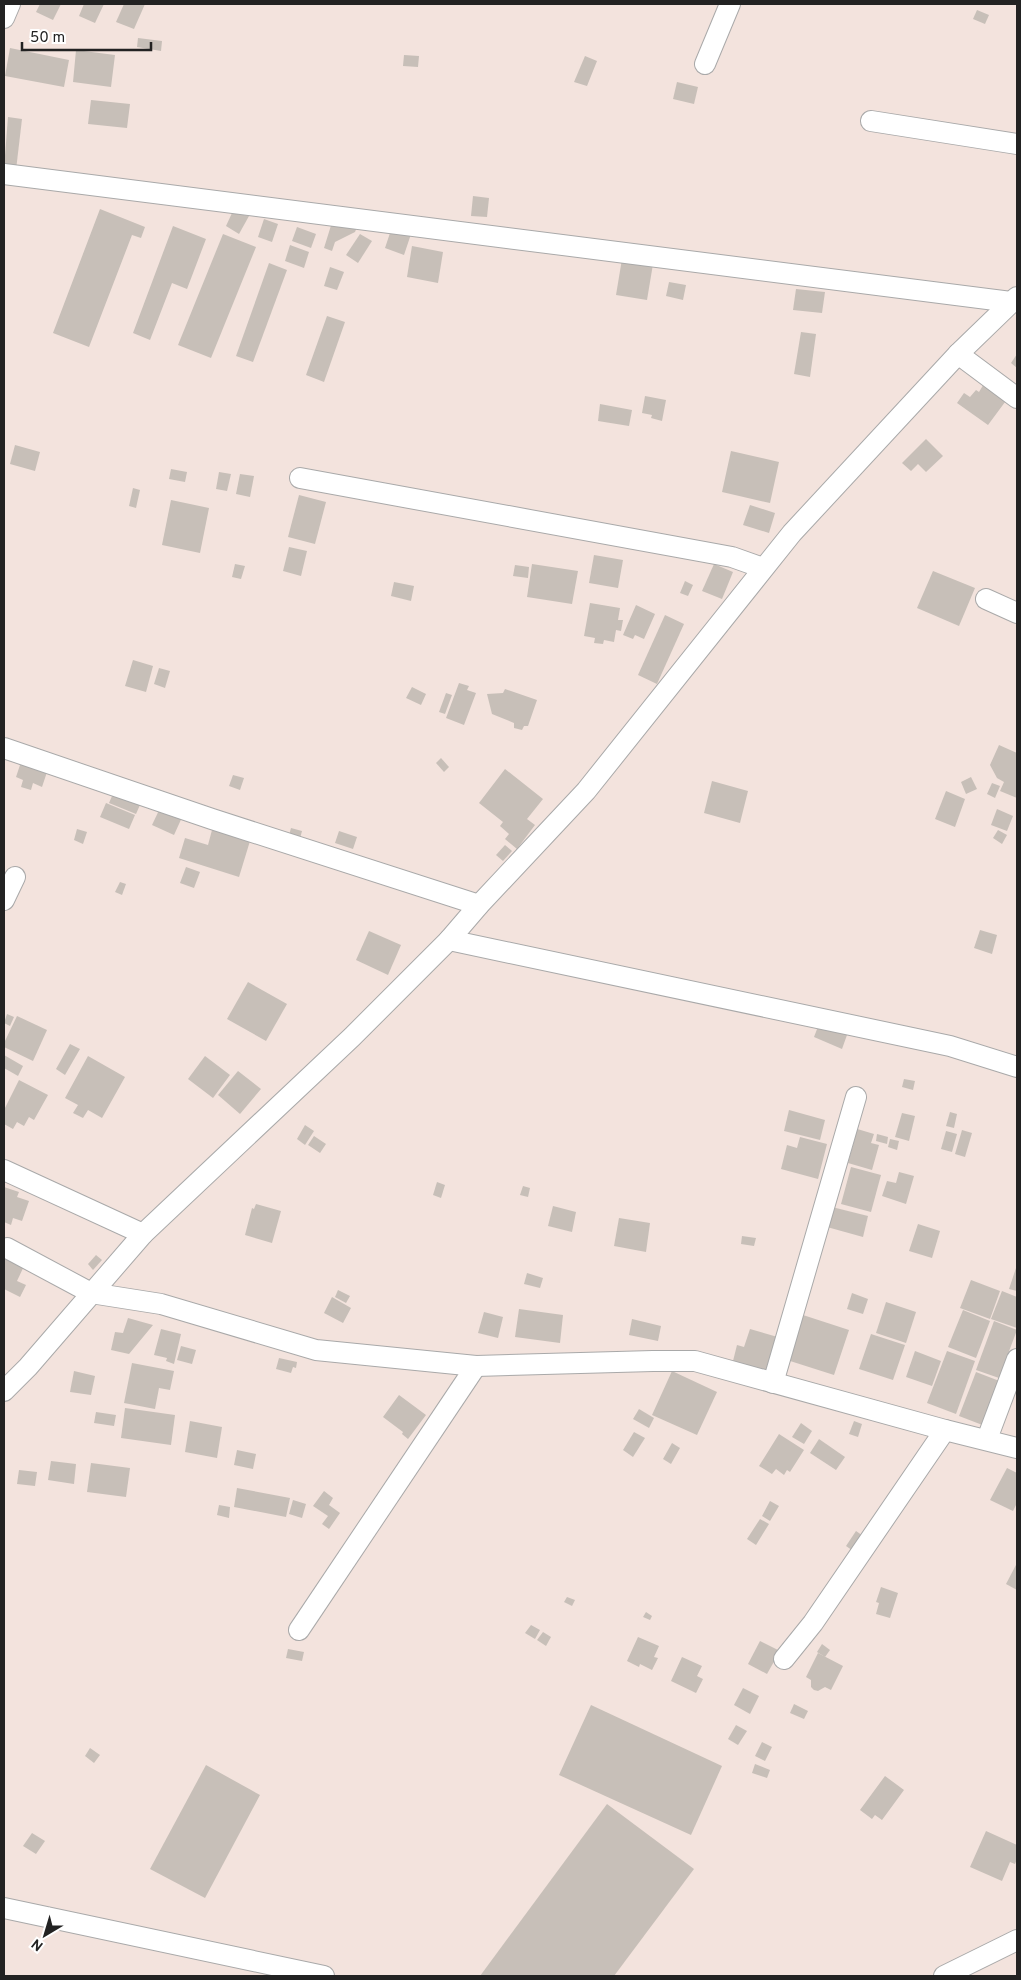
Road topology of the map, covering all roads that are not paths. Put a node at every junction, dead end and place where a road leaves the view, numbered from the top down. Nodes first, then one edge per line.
1 (10, 4) edge
2 (730, 4) edge
3 (4, 18) edge
4 (705, 64) dead end
5 (871, 120) dead end
6 (1017, 144) edge
7 (4, 174) edge
8 (1014, 299) edge
9 (958, 354) junction
10 (1017, 398) edge
11 (300, 478) dead end
12 (763, 568) junction
13 (986, 599) dead end
14 (1017, 613) edge
15 (4, 748) edge
16 (15, 877) dead end
17 (4, 900) edge
18 (479, 905) junction
19 (449, 940) junction
20 (1017, 1067) edge
21 (856, 1097) dead end
22 (4, 1170) edge
23 (143, 1234) junction
24 (7, 1248) dead end
25 (91, 1292) junction
26 (1017, 1359) edge
27 (476, 1366) junction
28 (773, 1383) junction
29 (4, 1391) edge
30 (945, 1430) junction
31 (987, 1439) junction
32 (1017, 1448) edge
33 (299, 1630) dead end
34 (784, 1659) dead end
35 (4, 1908) edge
36 (1017, 1940) edge
37 (324, 1976) edge
38 (944, 1976) edge

1 - 3 street
2 - 4 street
5 - 6 street
7 - 8 street
8 - 9 street
9 - 10 street
9 - 12 street
11 - 12 street
12 - 18 street
13 - 14 street
15 - 18 street
16 - 17 street
18 - 19 street
19 - 20 street
19 - 23 street
21 - 28 street
22 - 23 street
23 - 25 street
24 - 25 street
25 - 27 street
25 - 29 street
26 - 31 street
27 - 28 street
27 - 33 street
28 - 30 street
30 - 31 street
30 - 34 street
31 - 32 street
35 - 37 street
36 - 38 street

